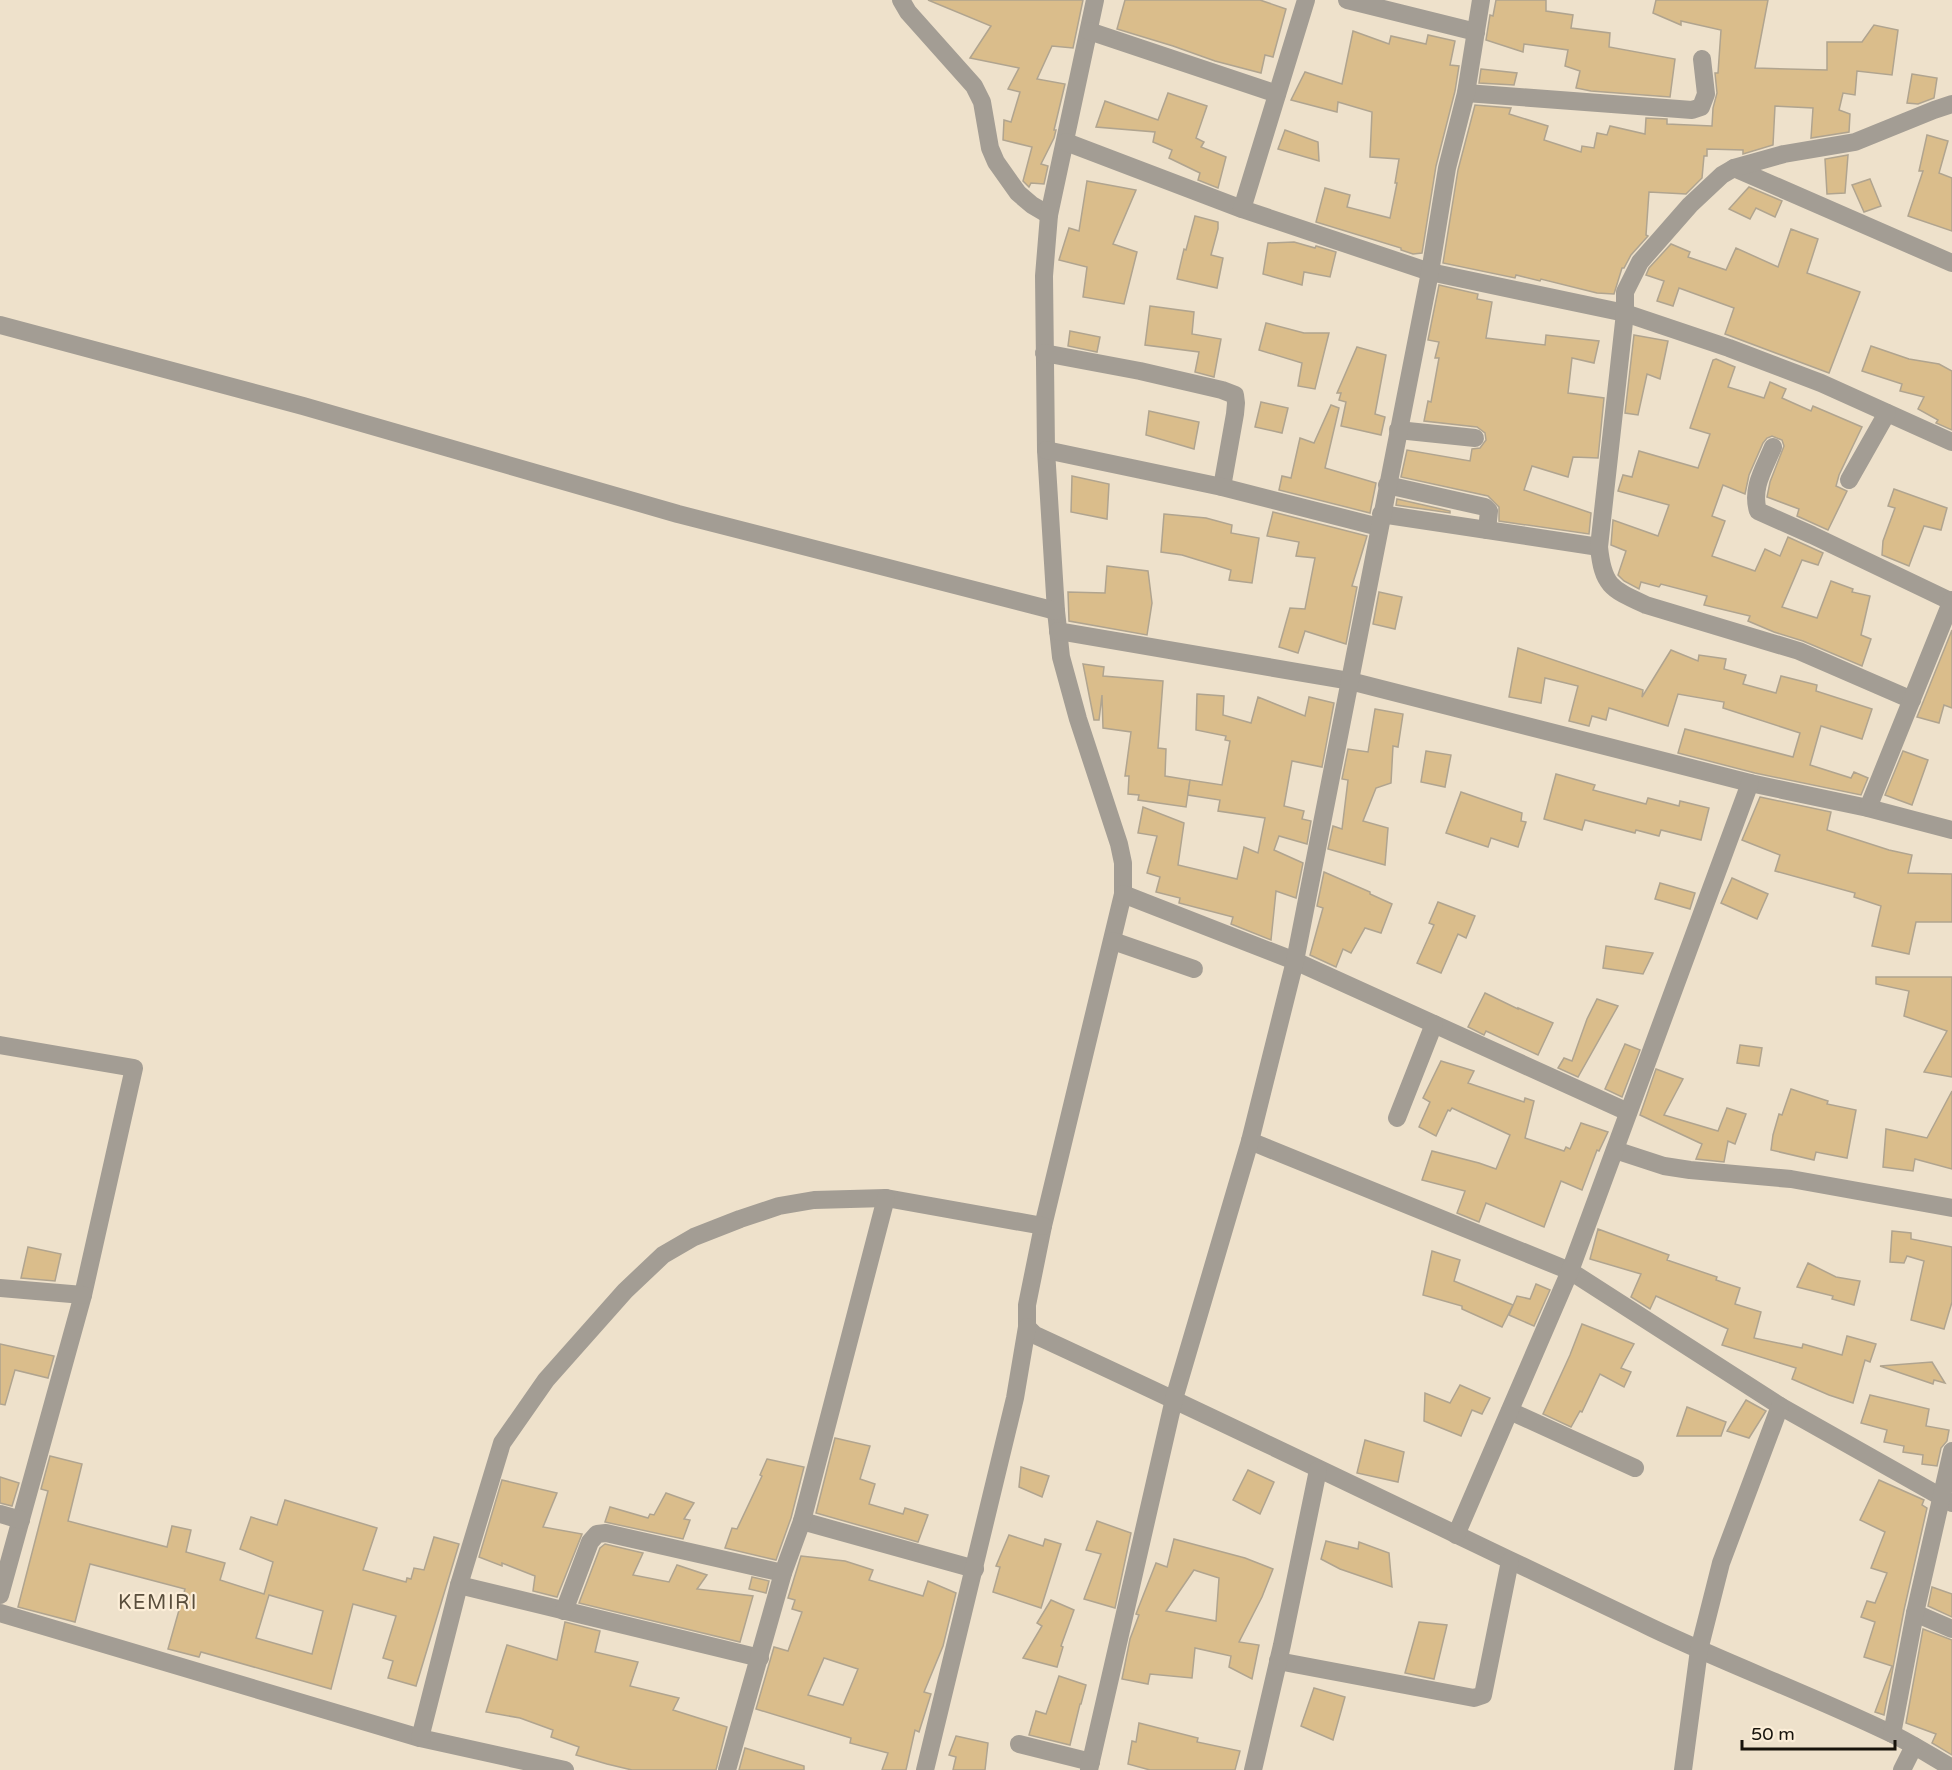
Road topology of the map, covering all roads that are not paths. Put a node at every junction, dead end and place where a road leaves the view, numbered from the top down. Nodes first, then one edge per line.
1 (901, 0) edge
2 (1095, 0) edge
3 (1306, 0) edge
4 (1347, 0) edge
5 (1481, 0) edge
6 (1089, 31) junction
7 (1476, 32) junction
8 (1702, 59) dead end
9 (1466, 93) junction
10 (1277, 94) junction
11 (1952, 104) edge
12 (1066, 142) junction
13 (1734, 168) junction
14 (1242, 209) junction
15 (1049, 215) junction
16 (1952, 263) edge
17 (1430, 272) junction
18 (1625, 313) junction
19 (0, 325) edge
20 (1044, 353) junction
21 (1887, 413) junction
22 (1398, 430) junction
23 (1475, 438) dead end
24 (1952, 442) edge
25 (1773, 447) dead end
26 (1046, 450) junction
27 (1849, 480) dead end
28 (1387, 485) junction
29 (1221, 487) junction
30 (1380, 520) junction
31 (1486, 530) junction
32 (1599, 547) junction
33 (1952, 601) edge
34 (1056, 611) junction
35 (1058, 630) junction
36 (1350, 681) junction
37 (1912, 700) junction
38 (1750, 783) junction
39 (1868, 808) junction
40 (1952, 830) edge
41 (1123, 894) junction
42 (1113, 941) junction
43 (1295, 961) junction
44 (1194, 969) dead end
45 (1434, 1024) junction
46 (0, 1045) edge
47 (1628, 1112) junction
48 (1397, 1118) dead end
49 (1250, 1141) junction
50 (1616, 1150) junction
51 (886, 1198) junction
52 (1952, 1208) edge
53 (1043, 1227) junction
54 (1570, 1271) junction
55 (0, 1288) edge
56 (83, 1295) junction
57 (1027, 1327) junction
58 (1174, 1400) junction
59 (1780, 1406) junction
60 (1510, 1411) junction
61 (1952, 1451) edge
62 (1635, 1468) dead end
63 (1318, 1470) junction
64 (1947, 1500) edge
65 (0, 1514) edge
66 (21, 1520) junction
67 (802, 1521) junction
68 (1456, 1535) junction
69 (1510, 1562) junction
70 (975, 1569) junction
71 (783, 1574) junction
72 (459, 1585) junction
73 (0, 1594) edge
74 (564, 1611) junction
75 (0, 1613) edge
76 (1915, 1613) junction
77 (1952, 1629) edge
78 (1699, 1650) junction
79 (760, 1658) junction
80 (1278, 1661) junction
81 (1892, 1734) junction
82 (420, 1738) junction
83 (1019, 1744) dead end
84 (1914, 1746) junction
85 (1090, 1766) edge
86 (1952, 1768) edge
87 (565, 1770) edge
88 (727, 1770) edge
89 (925, 1770) edge
90 (1253, 1770) edge
91 (1683, 1770) edge
92 (1902, 1770) edge

1 - 15 street
2 - 6 street
3 - 10 street
4 - 7 street
5 - 7 street
6 - 10 street
6 - 12 street
7 - 9 street
8 - 9 street
9 - 17 street
10 - 14 street
11 - 13 street
12 - 14 street
12 - 15 street
13 - 16 street
13 - 18 street
14 - 17 street
15 - 20 street
17 - 18 street
17 - 22 street
18 - 21 street
18 - 32 street
19 - 34 street
20 - 26 street
20 - 29 street
21 - 24 street
21 - 27 street
22 - 23 street
22 - 28 street
25 - 33 street
26 - 29 street
26 - 34 street
28 - 30 street
28 - 31 street
29 - 30 street
30 - 31 street
30 - 36 street
31 - 32 street
32 - 37 street
33 - 37 street
34 - 35 street
35 - 36 street
35 - 41 street
36 - 38 street
36 - 43 street
37 - 39 street
38 - 39 street
38 - 47 street
39 - 40 street
41 - 42 street
41 - 43 street
42 - 44 street
42 - 53 street
43 - 45 street
43 - 49 street
45 - 47 street
45 - 48 street
46 - 56 street
47 - 50 street
49 - 54 street
49 - 58 street
50 - 52 street
50 - 54 street
51 - 53 street
51 - 67 street
51 - 72 street
53 - 57 street
54 - 59 street
54 - 60 street
55 - 56 street
56 - 66 street
57 - 58 street
57 - 70 street
58 - 63 street
58 - 85 street
59 - 64 street
59 - 78 street
60 - 62 street
60 - 68 street
61 - 64 street
63 - 68 street
63 - 80 street
64 - 76 street
65 - 66 street
66 - 73 street
67 - 70 street
67 - 71 street
68 - 69 street
69 - 78 street
69 - 80 street
70 - 89 street
71 - 74 street
71 - 79 street
72 - 74 street
72 - 82 street
74 - 79 street
75 - 82 street
76 - 77 street
76 - 81 street
78 - 81 street
78 - 91 street
79 - 88 street
80 - 90 street
81 - 84 street
82 - 87 street
83 - 85 street
84 - 86 street
84 - 92 street

